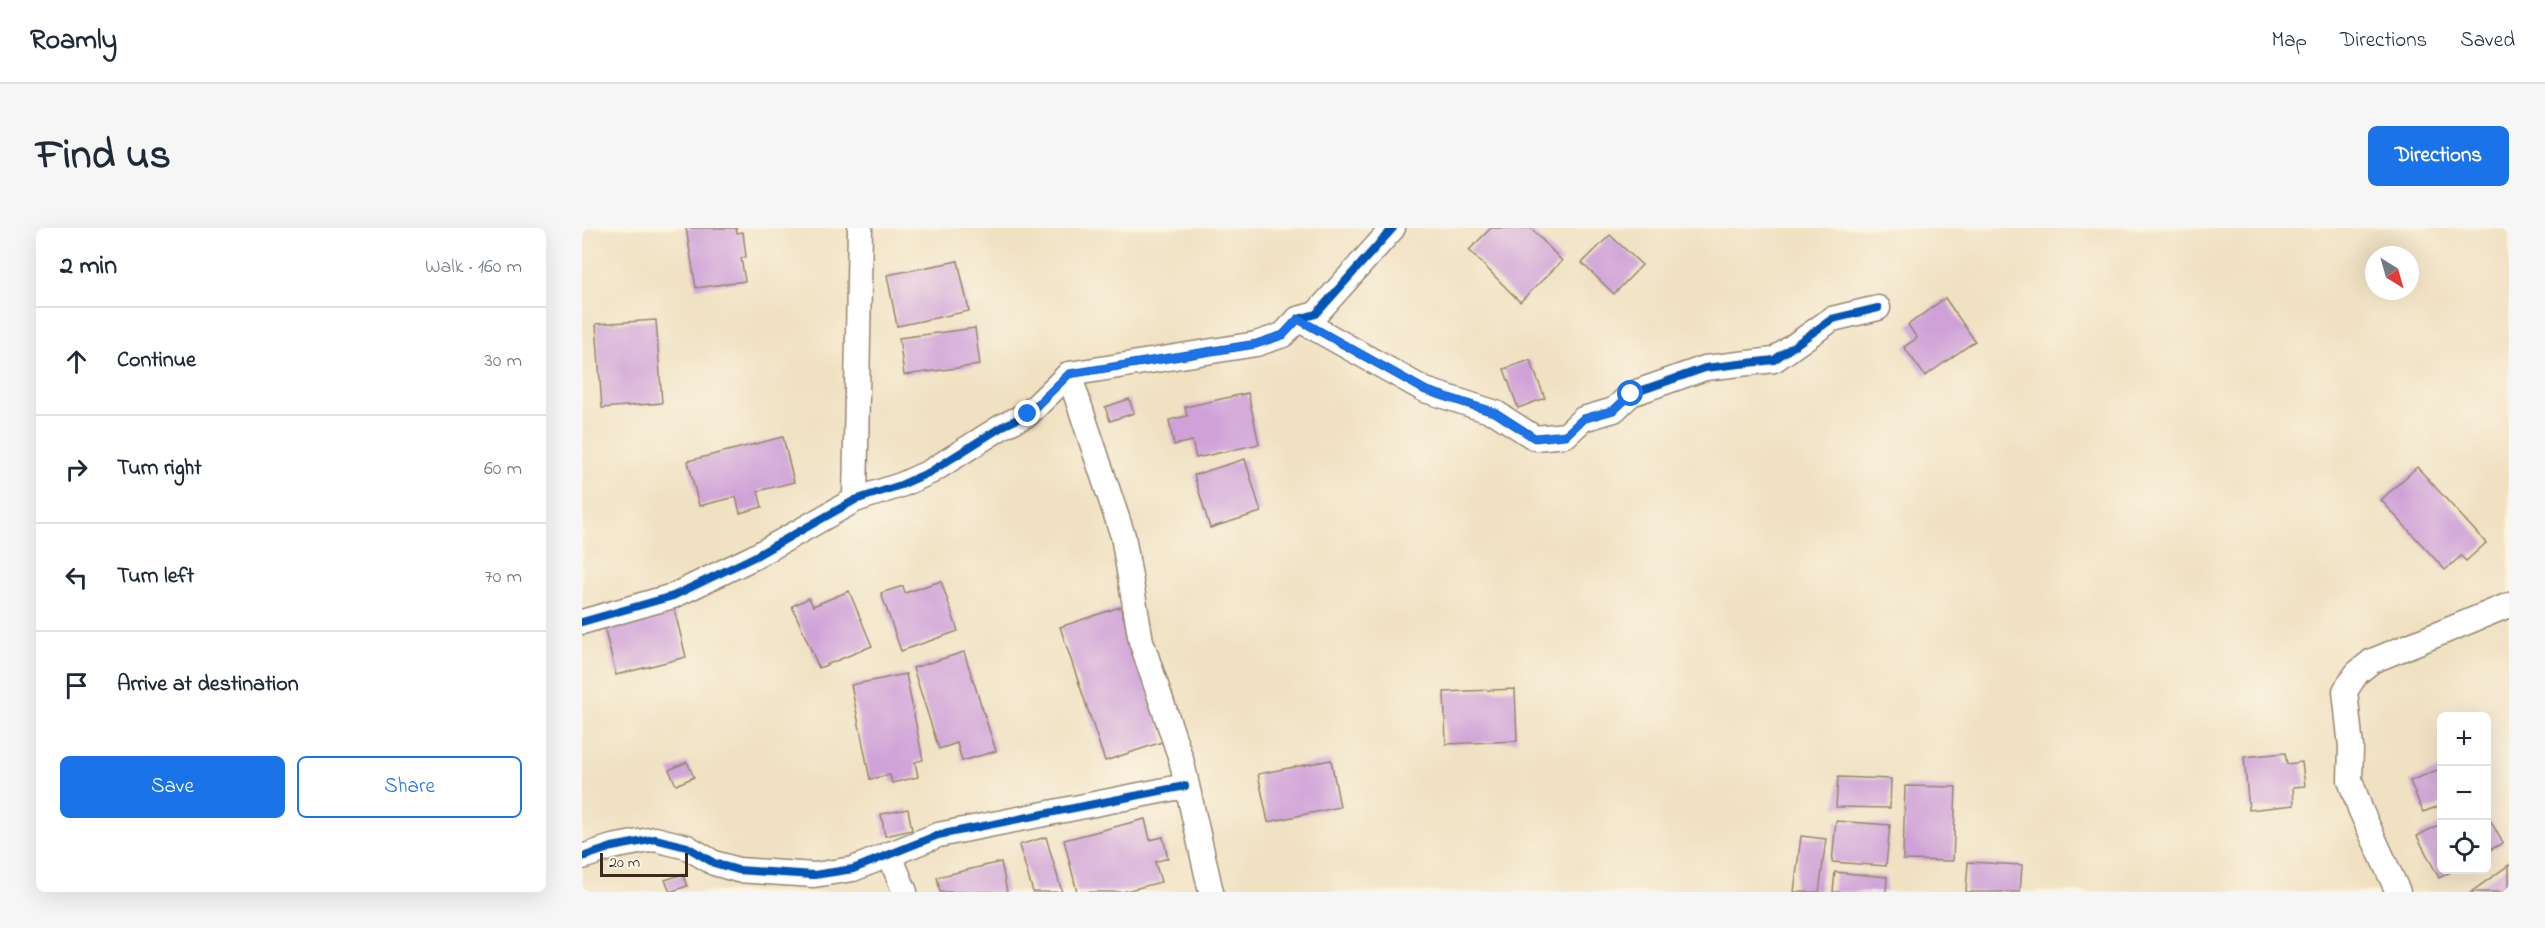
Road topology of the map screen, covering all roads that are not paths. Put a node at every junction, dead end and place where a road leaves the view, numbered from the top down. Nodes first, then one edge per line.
1 (860, 228) edge
2 (1393, 228) edge
3 (1878, 308) dead end
4 (1298, 319) junction
5 (1069, 374) junction
6 (855, 500) junction
7 (2509, 604) edge
8 (582, 622) edge
9 (1185, 786) junction
10 (889, 854) junction
11 (582, 857) edge
12 (905, 892) edge
13 (1211, 892) edge
14 (2398, 892) edge

1 - 6 street
2 - 4 street
3 - 4 street
4 - 5 street
5 - 6 street
5 - 9 street
6 - 8 street
7 - 14 street
9 - 10 street
9 - 13 street
10 - 11 street
10 - 12 street

